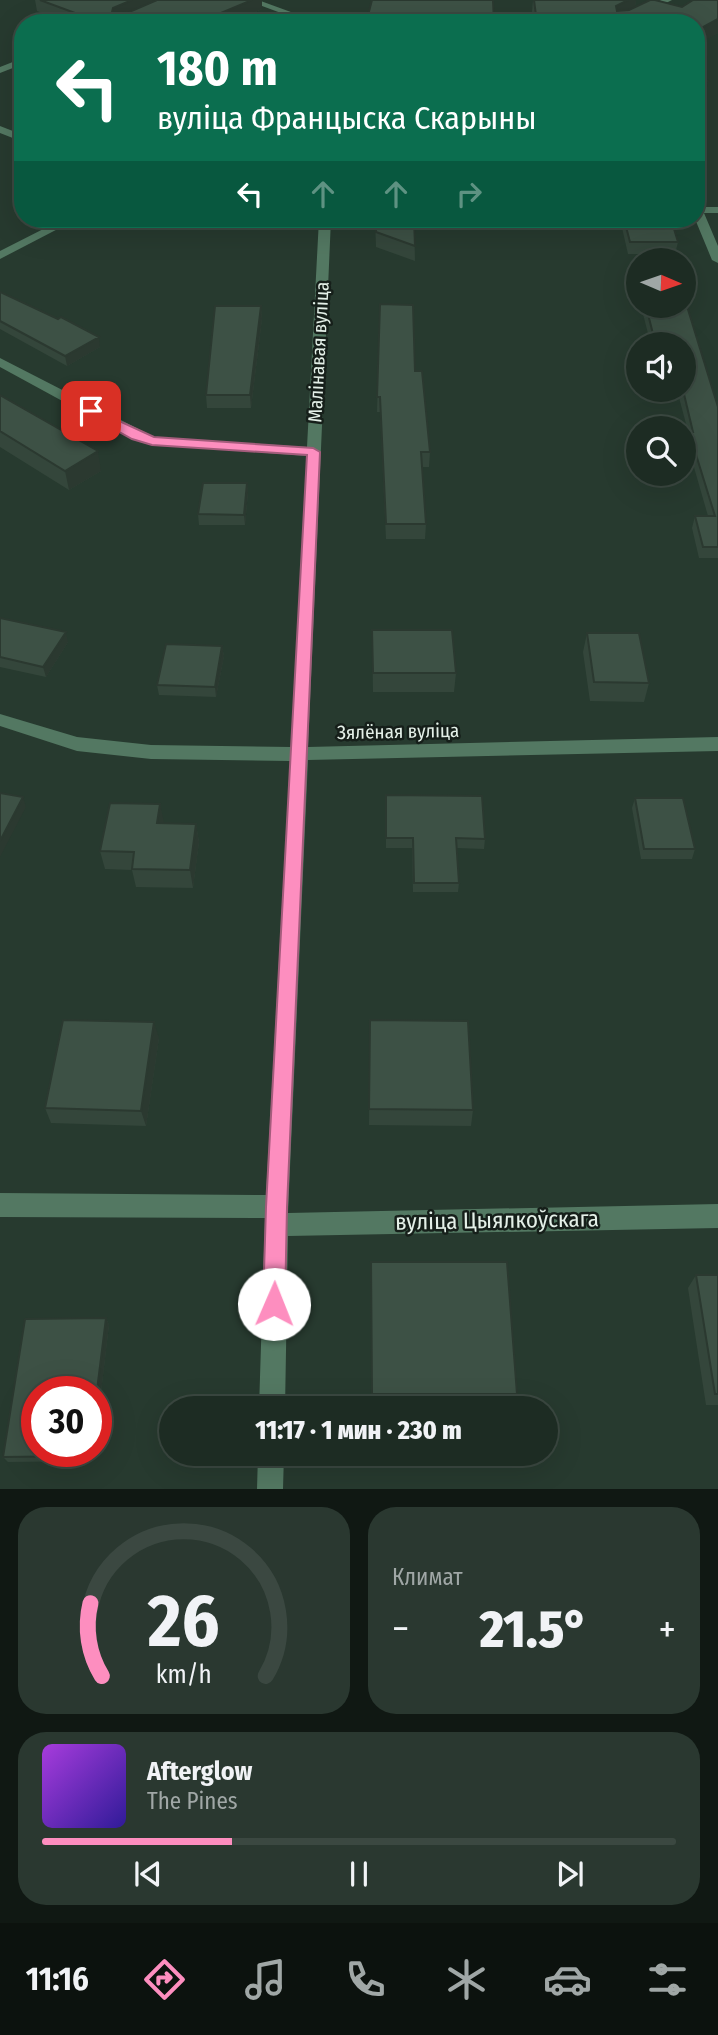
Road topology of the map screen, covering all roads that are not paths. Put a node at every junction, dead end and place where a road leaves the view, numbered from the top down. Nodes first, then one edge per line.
1 (250, 0) edge
2 (668, 0) edge
3 (291, 14) edge
4 (638, 14) edge
5 (54, 228) edge
6 (325, 228) edge
7 (705, 228) edge
8 (0, 256) edge
9 (718, 260) edge
10 (0, 362) edge
11 (313, 452) junction
12 (0, 720) edge
13 (718, 744) edge
14 (299, 754) junction
15 (0, 1205) edge
16 (276, 1216) junction
17 (718, 1216) edge
18 (272, 1396) edge
19 (271, 1466) edge
20 (270, 1489) edge

1 - 3 street
2 - 4 street
5 - 8 street
6 - 11 street, Малінавая вуліца
7 - 9 street
10 - 11 street
11 - 14 street, Малінавая вуліца
12 - 14 street, Зялёная вуліца
13 - 14 street, Зялёная вуліца
14 - 16 street, Малінавая вуліца
15 - 16 street, вуліца Цыялкоўскага
16 - 17 street, вуліца Цыялкоўскага
16 - 18 street, Малінавая вуліца
19 - 20 street

